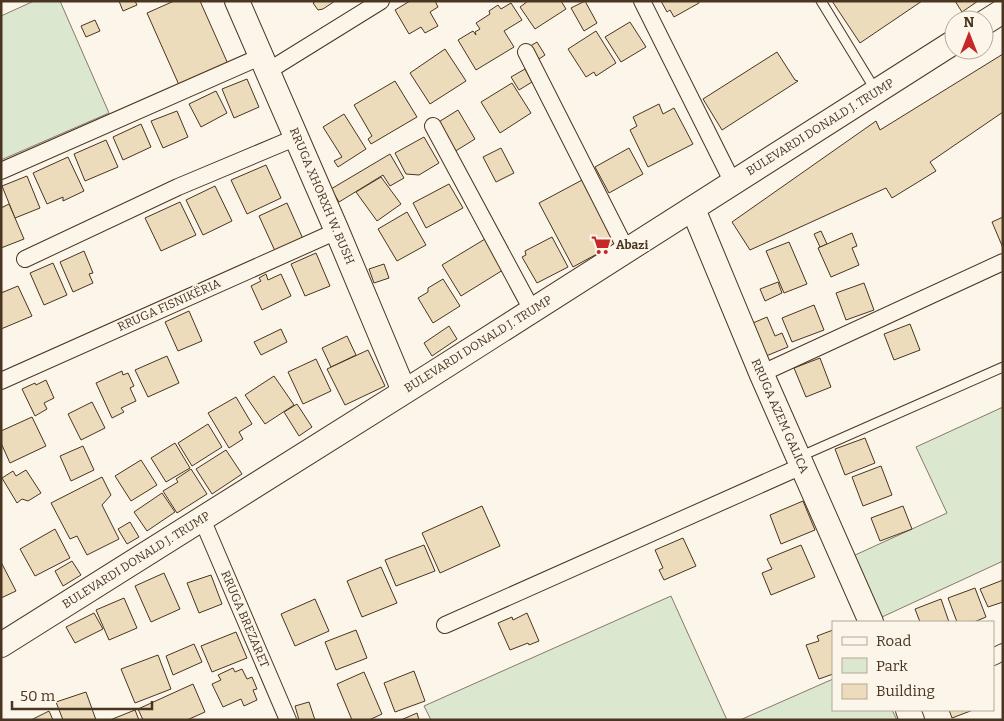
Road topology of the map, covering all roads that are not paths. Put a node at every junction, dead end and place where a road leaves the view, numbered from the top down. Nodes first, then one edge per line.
1 (237, 1) edge
2 (381, 1) edge
3 (642, 1) edge
4 (821, 1) edge
5 (944, 48) edge
6 (526, 52) dead end
7 (265, 64) junction
8 (876, 92) junction
9 (433, 126) dead end
10 (297, 137) junction
11 (1, 171) edge
12 (733, 183) junction
13 (693, 209) junction
14 (337, 231) junction
15 (627, 250) junction
16 (25, 259) dead end
17 (1003, 262) edge
18 (532, 310) junction
19 (1003, 367) edge
20 (762, 375) junction
21 (1, 381) edge
22 (404, 392) junction
23 (800, 461) junction
24 (202, 519) junction
25 (870, 621) edge
26 (445, 626) dead end
27 (1, 645) edge
28 (288, 720) edge

1 - 7 main road, RRUGA XHORXH W. BUSH
2 - 7 street
3 - 12 street
4 - 8 lane
5 - 8 main road, BULEVARDI DONALD J. TRUMP
6 - 15 street
7 - 10 main road, RRUGA XHORXH W. BUSH
7 - 11 street
8 - 12 main road, BULEVARDI DONALD J. TRUMP
9 - 18 street
10 - 14 main road, RRUGA XHORXH W. BUSH
10 - 16 street
12 - 13 main road, BULEVARDI DONALD J. TRUMP
13 - 15 main road, BULEVARDI DONALD J. TRUMP
13 - 20 main road, RRUGA AZEM GALICA
14 - 21 street, RRUGA FISNIKËRIA
14 - 22 main road, RRUGA XHORXH W. BUSH
15 - 18 main road, BULEVARDI DONALD J. TRUMP
17 - 20 street
18 - 22 main road, BULEVARDI DONALD J. TRUMP
19 - 23 lane
20 - 23 main road, RRUGA AZEM GALICA
22 - 24 main road, BULEVARDI DONALD J. TRUMP
23 - 25 main road, RRUGA AZEM GALICA
23 - 26 street
24 - 27 main road, BULEVARDI DONALD J. TRUMP
24 - 28 street, RRUGA BREZARET

